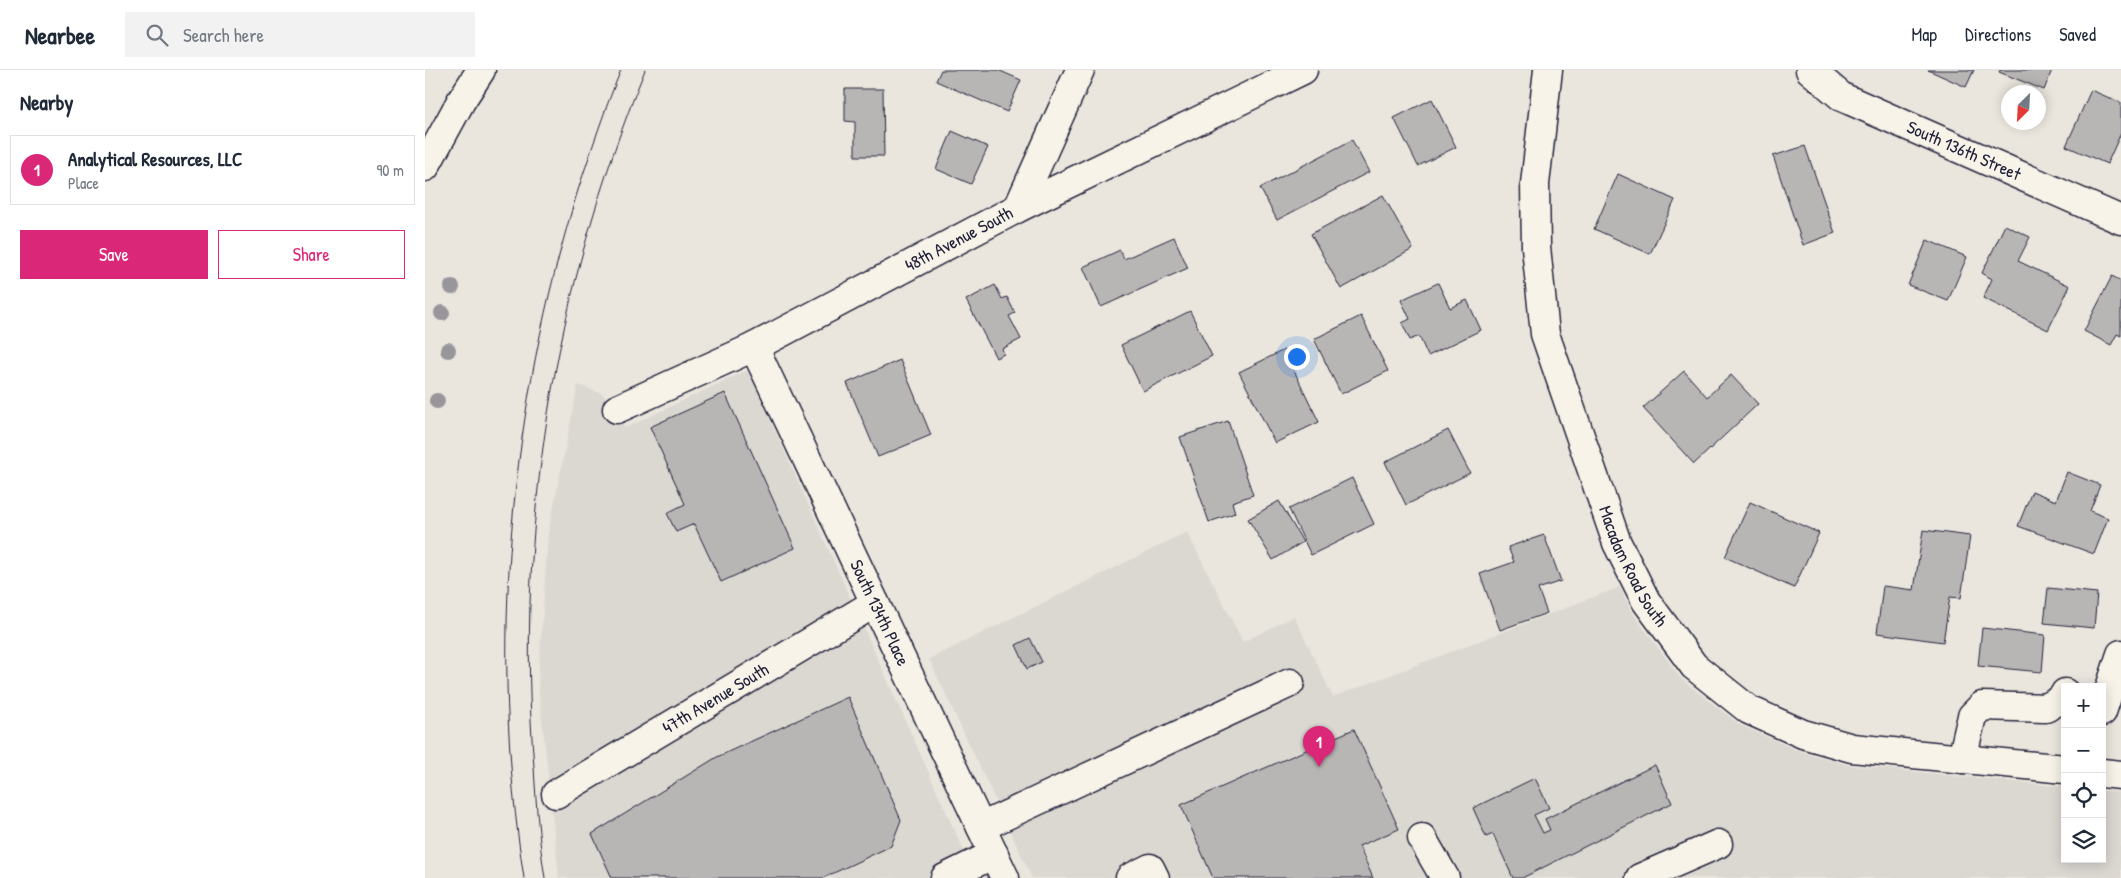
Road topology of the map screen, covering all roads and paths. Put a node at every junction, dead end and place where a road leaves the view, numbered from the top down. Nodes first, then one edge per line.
1 (481, 70) edge
2 (1081, 70) edge
3 (1303, 70) edge
4 (1548, 70) edge
5 (1811, 72) edge
6 (425, 168) edge
7 (1018, 208) junction
8 (2121, 220) edge
9 (754, 347) junction
10 (617, 409) dead end
11 (875, 603) junction
12 (2121, 654) edge
13 (1290, 683) dead end
14 (2061, 699) edge
15 (2106, 700) edge
16 (1962, 759) junction
17 (2061, 769) edge
18 (2106, 773) edge
19 (2121, 775) edge
20 (556, 794) dead end
21 (981, 827) junction
22 (1422, 838) dead end
23 (1718, 844) dead end
24 (999, 866) edge
25 (945, 878) edge
26 (1130, 878) edge
27 (1155, 878) edge
28 (1445, 878) edge
29 (1640, 878) edge

1 - 6 main road
2 - 7 main road
3 - 7 main road, 48th Avenue South
4 - 16 main road, Macadam Road South
5 - 8 main road, South 136th Street
7 - 9 main road, 48th Avenue South
9 - 10 main road, 48th Avenue South
9 - 11 main road, South 134th Place
11 - 20 main road, 47th Avenue South
11 - 21 main road, South 134th Place
12 - 15 main road
13 - 21 main road
14 - 16 main road
16 - 17 main road, Macadam Road South
18 - 19 main road
21 - 24 main road, South 134th Place
22 - 28 main road
23 - 29 main road
24 - 25 main road
26 - 27 main road

